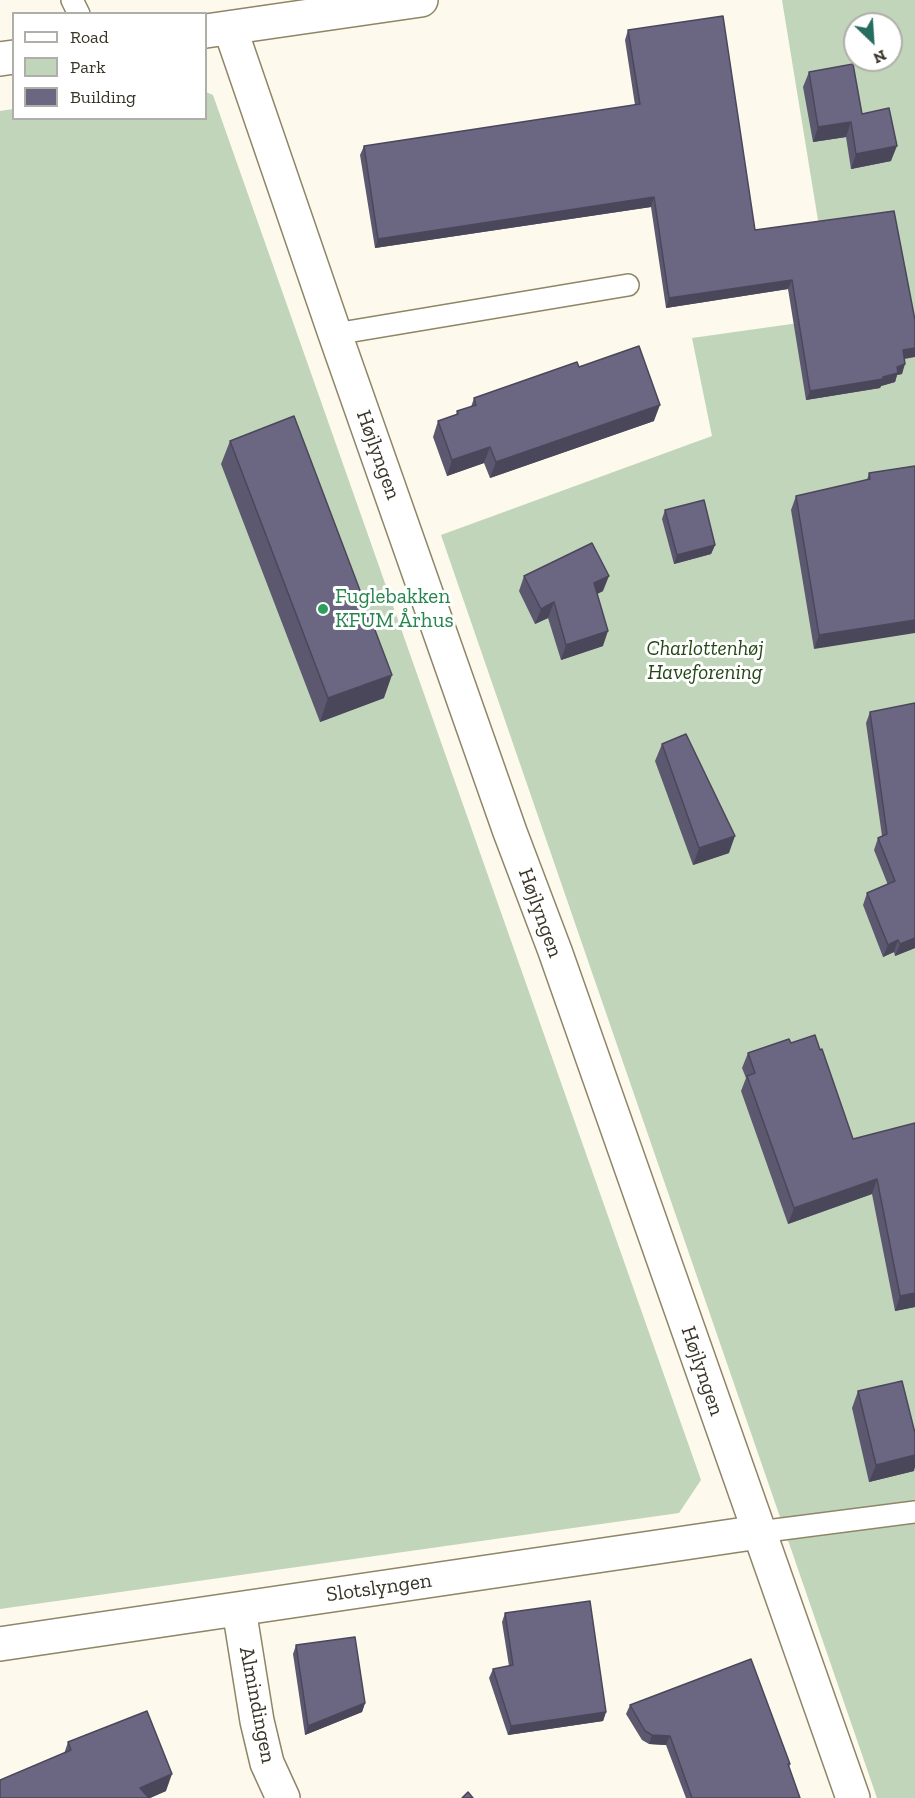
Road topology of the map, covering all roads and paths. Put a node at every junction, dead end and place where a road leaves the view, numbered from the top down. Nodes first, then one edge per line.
1 (421, 0) edge
2 (218, 29) edge
3 (628, 285) dead end
4 (335, 334) junction
5 (915, 1512) edge
6 (759, 1532) junction
7 (239, 1609) junction
8 (0, 1644) edge
9 (283, 1798) edge
10 (853, 1798) edge

1 - 2 street
2 - 4 street, Højlyngen
3 - 4 lane
4 - 6 street, Højlyngen
5 - 6 lane
6 - 7 street, Slotslyngen
6 - 10 street, Højlyngen
7 - 8 street, Slotslyngen
7 - 9 street, Almindingen

